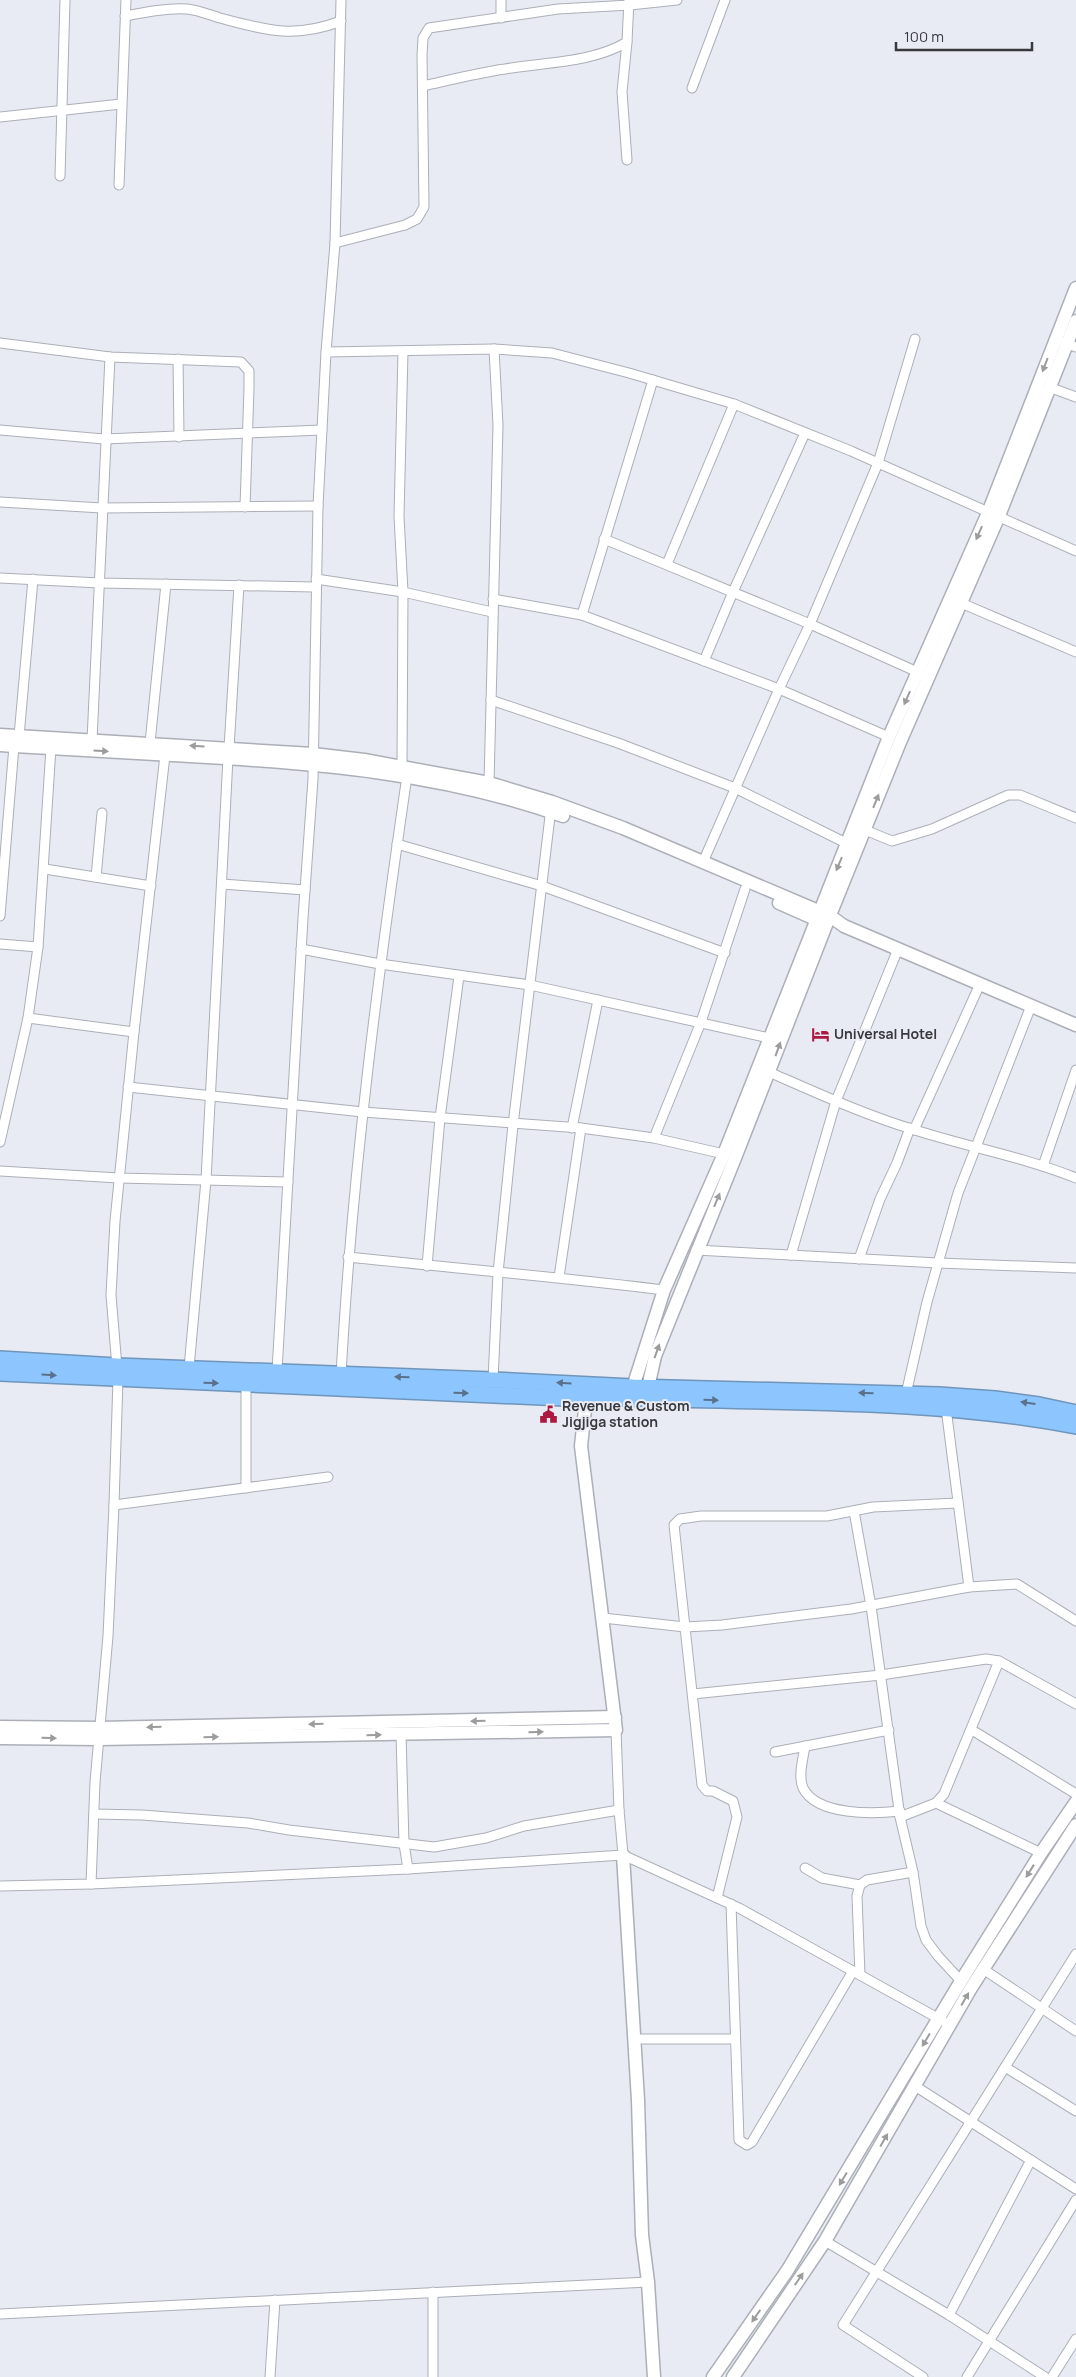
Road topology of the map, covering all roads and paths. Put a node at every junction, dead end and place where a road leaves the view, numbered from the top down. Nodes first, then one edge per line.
1 (65, 0) edge
2 (126, 0) edge
3 (341, 0) edge
4 (501, 0) edge
5 (677, 0) edge
6 (724, 0) edge
7 (630, 3) edge
8 (125, 16) junction
9 (501, 18) junction
10 (340, 21) junction
11 (627, 42) junction
12 (423, 86) junction
13 (692, 88) dead end
14 (121, 104) junction
15 (62, 111) junction
16 (0, 117) edge
17 (627, 160) dead end
18 (60, 176) dead end
19 (119, 185) dead end
20 (335, 243) junction
21 (1076, 288) edge
22 (1076, 321) edge
23 (915, 339) dead end
24 (0, 343) edge
25 (1066, 344) edge
26 (494, 349) junction
27 (326, 352) junction
28 (403, 352) junction
29 (110, 356) junction
30 (178, 359) junction
31 (653, 380) junction
32 (1050, 387) junction
33 (1076, 397) edge
34 (734, 404) junction
35 (322, 430) junction
36 (0, 433) edge
37 (805, 433) junction
38 (247, 434) junction
39 (179, 436) junction
40 (104, 439) junction
41 (878, 463) junction
42 (0, 502) edge
43 (318, 506) junction
44 (245, 507) junction
45 (102, 508) junction
46 (993, 515) junction
47 (604, 539) junction
48 (1076, 551) edge
49 (666, 564) junction
50 (0, 578) edge
51 (33, 579) junction
52 (100, 582) junction
53 (316, 583) junction
54 (166, 584) junction
55 (239, 585) junction
56 (403, 592) junction
57 (732, 592) junction
58 (493, 599) junction
59 (961, 603) junction
60 (492, 612) junction
61 (582, 615) junction
62 (810, 624) junction
63 (1076, 652) edge
64 (704, 661) junction
65 (924, 674) junction
66 (779, 689) junction
67 (491, 700) junction
68 (0, 735) edge
69 (889, 737) junction
70 (92, 740) junction
71 (17, 741) junction
72 (150, 743) junction
73 (0, 745) edge
74 (52, 748) junction
75 (228, 753) junction
76 (165, 755) junction
77 (313, 759) junction
78 (405, 771) junction
79 (489, 783) junction
80 (735, 788) junction
81 (551, 806) junction
82 (102, 814) dead end
83 (1076, 818) edge
84 (864, 830) junction
85 (397, 844) junction
86 (848, 844) junction
87 (703, 862) junction
88 (45, 869) junction
89 (96, 877) junction
90 (222, 884) junction
91 (151, 886) junction
92 (542, 886) junction
93 (745, 889) junction
94 (305, 890) junction
95 (0, 916) edge
96 (823, 918) junction
97 (0, 944) edge
98 (38, 947) junction
99 (301, 949) junction
100 (898, 949) junction
101 (725, 953) junction
102 (380, 964) junction
103 (459, 976) junction
104 (980, 984) junction
105 (530, 985) junction
106 (598, 1000) junction
107 (1031, 1006) junction
108 (28, 1018) junction
109 (700, 1022) junction
110 (1076, 1026) edge
111 (134, 1032) junction
112 (769, 1038) junction
113 (1076, 1070) edge
114 (769, 1072) junction
115 (128, 1087) junction
116 (211, 1095) junction
117 (836, 1101) junction
118 (292, 1104) junction
119 (362, 1112) junction
120 (440, 1118) junction
121 (513, 1125) junction
122 (577, 1128) junction
123 (912, 1129) junction
124 (654, 1138) junction
125 (0, 1142) edge
126 (976, 1146) junction
127 (724, 1154) junction
128 (1043, 1166) junction
129 (0, 1171) edge
130 (119, 1178) junction
131 (1076, 1178) edge
132 (206, 1180) junction
133 (288, 1182) junction
134 (696, 1250) junction
135 (791, 1255) junction
136 (348, 1257) junction
137 (859, 1259) junction
138 (938, 1264) junction
139 (427, 1266) junction
140 (1076, 1268) edge
141 (498, 1273) junction
142 (559, 1277) junction
143 (664, 1290) junction
144 (0, 1359) edge
145 (189, 1368) junction
146 (277, 1372) junction
147 (0, 1373) edge
148 (118, 1373) junction
149 (341, 1374) junction
150 (492, 1380) junction
151 (246, 1385) junction
152 (587, 1392) junction
153 (640, 1393) junction
154 (906, 1394) junction
155 (946, 1408) junction
156 (1076, 1413) edge
157 (1076, 1426) edge
158 (328, 1477) dead end
159 (246, 1488) junction
160 (958, 1503) junction
161 (114, 1505) junction
162 (854, 1511) junction
163 (969, 1587) junction
164 (871, 1606) junction
165 (603, 1618) junction
166 (1076, 1622) edge
167 (685, 1627) junction
168 (999, 1661) junction
169 (881, 1675) junction
170 (693, 1694) junction
171 (1076, 1704) edge
172 (615, 1724) junction
173 (0, 1727) edge
174 (889, 1730) junction
175 (972, 1730) junction
176 (99, 1734) junction
177 (401, 1734) junction
178 (0, 1738) edge
179 (805, 1746) junction
180 (775, 1752) dead end
181 (1076, 1794) edge
182 (1076, 1802) edge
183 (936, 1803) junction
184 (619, 1810) junction
185 (94, 1814) junction
186 (900, 1814) junction
187 (1076, 1825) edge
188 (404, 1844) junction
189 (1041, 1853) junction
190 (623, 1855) junction
191 (805, 1868) dead end
192 (408, 1869) junction
193 (913, 1872) junction
194 (91, 1884) junction
195 (860, 1885) junction
196 (0, 1886) edge
197 (717, 1898) junction
198 (731, 1904) junction
199 (1076, 1954) edge
200 (983, 1969) junction
201 (856, 1973) junction
202 (961, 1981) junction
203 (1041, 2009) junction
204 (944, 2022) junction
205 (1076, 2031) edge
206 (735, 2039) junction
207 (634, 2040) junction
208 (1005, 2067) junction
209 (915, 2086) junction
210 (1076, 2111) edge
211 (970, 2122) junction
212 (1031, 2160) junction
213 (1076, 2189) edge
214 (1076, 2200) edge
215 (824, 2241) junction
216 (876, 2272) junction
217 (648, 2282) junction
218 (432, 2292) junction
219 (275, 2300) junction
220 (0, 2314) edge
221 (949, 2315) junction
222 (1076, 2339) edge
223 (990, 2342) junction
224 (270, 2377) edge
225 (433, 2377) edge
226 (654, 2377) edge
227 (713, 2377) edge
228 (732, 2377) edge
229 (923, 2377) edge
230 (968, 2377) edge
231 (1045, 2377) edge
232 (1052, 2377) edge

1 - 15 street
2 - 8 street
3 - 10 street
4 - 9 street
5 - 7 street
6 - 13 street
7 - 9 street
7 - 11 street
8 - 10 street
8 - 14 street
9 - 12 street
10 - 20 street
11 - 12 street
11 - 17 street
12 - 20 street
14 - 15 street
14 - 19 street
15 - 16 street
15 - 18 street
20 - 27 street
21 - 25 main road
22 - 25 main road
23 - 41 street
24 - 29 street
25 - 32 main road
25 -> 46 main road
26 - 28 street
26 - 31 street
26 - 58 street
27 - 28 street
27 - 35 street
28 - 56 street
29 - 30 street
29 - 40 street
30 - 38 street
30 - 39 street
31 - 34 street
31 - 47 street
32 - 33 street
32 - 46 main road
34 - 37 street
34 - 49 street
35 - 38 street
35 - 43 street
36 - 40 street
37 - 41 street
37 - 57 street
38 - 39 street
38 - 44 street
39 - 40 street
40 - 45 street
41 - 46 street
41 - 62 street
42 - 45 street
43 - 44 street
43 - 53 street
44 - 45 street
45 - 52 street
46 - 48 street
46 - 59 main road
46 -> 65 main road
47 - 49 street
47 - 61 street
49 - 57 street
50 - 51 street
51 - 52 street
51 - 71 street
52 - 54 street
52 - 70 street
53 - 55 street
53 - 56 street
53 - 77 street
54 - 55 street
54 - 72 street
55 - 75 street
56 - 60 street
56 - 78 street
57 - 62 street
57 - 64 street
58 - 60 street
58 - 61 street
59 - 63 street
59 - 65 main road
60 - 67 street
61 - 64 street
62 - 65 street
62 - 66 street
64 - 66 street
65 -> 69 main road
84 -> 65 main road
66 - 69 street
66 - 80 street
67 - 79 street
67 - 80 street
68 - 71 main road
69 - 86 main road
70 - 71 main road
70 - 72 main road
71 - 73 main road
71 - 74 main road
71 - 95 street
75 -> 72 main road
74 -> 76 main road
74 - 88 street
75 - 76 main road
75 - 77 main road
75 - 90 street
76 - 91 street
77 - 78 main road
77 - 94 street
78 - 79 main road
78 - 81 main road
78 - 85 street
79 - 81 main road
80 - 86 street
80 - 87 street
81 - 87 main road
81 - 92 street
81 - 93 main road
82 - 89 street
83 - 84 street
84 - 96 main road
85 - 92 street
85 - 102 street
86 -> 96 main road
87 - 96 main road
88 - 89 street
88 - 98 street
89 - 91 street
90 - 94 street
90 - 116 street
91 - 111 street
92 - 101 street
92 - 105 street
93 - 96 main road
93 - 101 street
94 - 99 street
96 - 100 main road
96 - 112 main road
114 -> 96 main road
97 - 98 street
98 - 108 street
99 - 102 street
99 - 118 street
100 - 104 main road
100 - 117 street
101 - 109 street
102 - 103 street
102 - 119 street
103 - 105 street
103 - 120 street
104 - 107 main road
104 - 123 street
105 - 106 street
105 - 121 street
106 - 109 street
106 - 122 street
107 - 110 main road
107 - 126 street
108 - 111 street
108 - 125 street
109 - 112 street
109 - 124 street
111 - 115 street
112 - 127 main road
113 - 128 street
114 - 117 street
134 -> 114 main road
115 - 116 street
115 - 130 street
116 - 118 street
116 - 132 street
117 - 123 street
117 - 135 street
118 - 119 street
118 - 133 street
119 - 120 street
119 - 136 street
120 - 121 street
120 - 139 street
121 - 122 street
121 - 141 street
122 - 124 street
122 - 142 street
123 - 126 street
123 - 137 street
124 - 127 street
126 - 128 street
126 - 138 street
127 - 143 main road
128 - 131 street
129 - 130 street
130 - 132 street
130 - 148 street
132 - 133 street
132 - 145 street
133 - 146 street
134 - 135 street
153 -> 134 main road
135 - 137 street
136 - 139 street
136 - 149 street
137 - 138 street
138 - 140 street
138 - 154 street
139 - 141 street
141 - 142 street
141 - 150 street
142 - 143 street
143 - 153 main road
144 - 148 highway
145 - 146 highway
145 - 148 highway
146 - 149 highway
147 -> 148 highway
148 -> 151 highway
148 - 161 street
150 -> 149 highway
152 -> 150 highway
151 -> 152 highway
151 - 159 street
152 - 153 highway
152 - 165 main road
154 -> 153 highway
153 -> 155 highway
156 -> 154 highway
155 - 157 highway
155 - 160 street
158 - 159 street
159 - 161 street
160 - 162 street
160 - 163 street
161 - 176 street
162 - 164 street
162 - 167 street
163 - 164 street
163 - 166 street
164 - 167 street
164 - 169 street
165 - 167 street
165 - 172 main road
167 - 170 street
168 - 169 street
168 - 171 street
168 - 175 street
169 - 170 street
169 - 174 street
170 - 197 street
172 -> 176 main road
177 -> 172 main road
172 - 184 street
173 - 176 main road
174 - 179 street
174 - 186 street
175 - 181 street
175 - 183 street
176 -> 177 main road
178 -> 176 main road
176 - 185 street
177 - 188 street
179 - 180 street
179 - 186 street
182 - 189 main road
183 - 186 street
183 - 189 street
184 - 188 street
184 - 190 street
185 - 188 street
185 - 194 street
186 - 193 street
187 - 200 main road
188 - 192 street
189 -> 202 main road
190 - 192 street
190 - 197 street
190 - 207 main road
191 - 195 street
192 - 194 street
193 - 195 street
193 - 202 street
194 - 196 street
195 - 201 street
197 - 198 street
198 - 201 street
198 - 206 street
199 - 203 street
200 - 203 street
204 -> 200 main road
201 - 204 street
201 - 206 street
202 - 204 main road
203 - 205 street
203 - 208 street
204 - 209 main road
204 -> 227 main road
206 - 207 street
207 - 217 main road
208 - 210 street
208 - 211 street
209 - 211 street
215 -> 209 main road
211 - 212 street
211 - 216 street
212 - 213 street
212 - 221 street
214 - 223 street
215 - 216 street
228 -> 215 main road
216 - 221 street
216 - 229 street
217 - 218 street
217 - 226 main road
218 - 219 street
218 - 225 street
219 - 220 street
219 - 224 street
221 - 223 street
222 - 232 street
223 - 230 street
223 - 231 street

